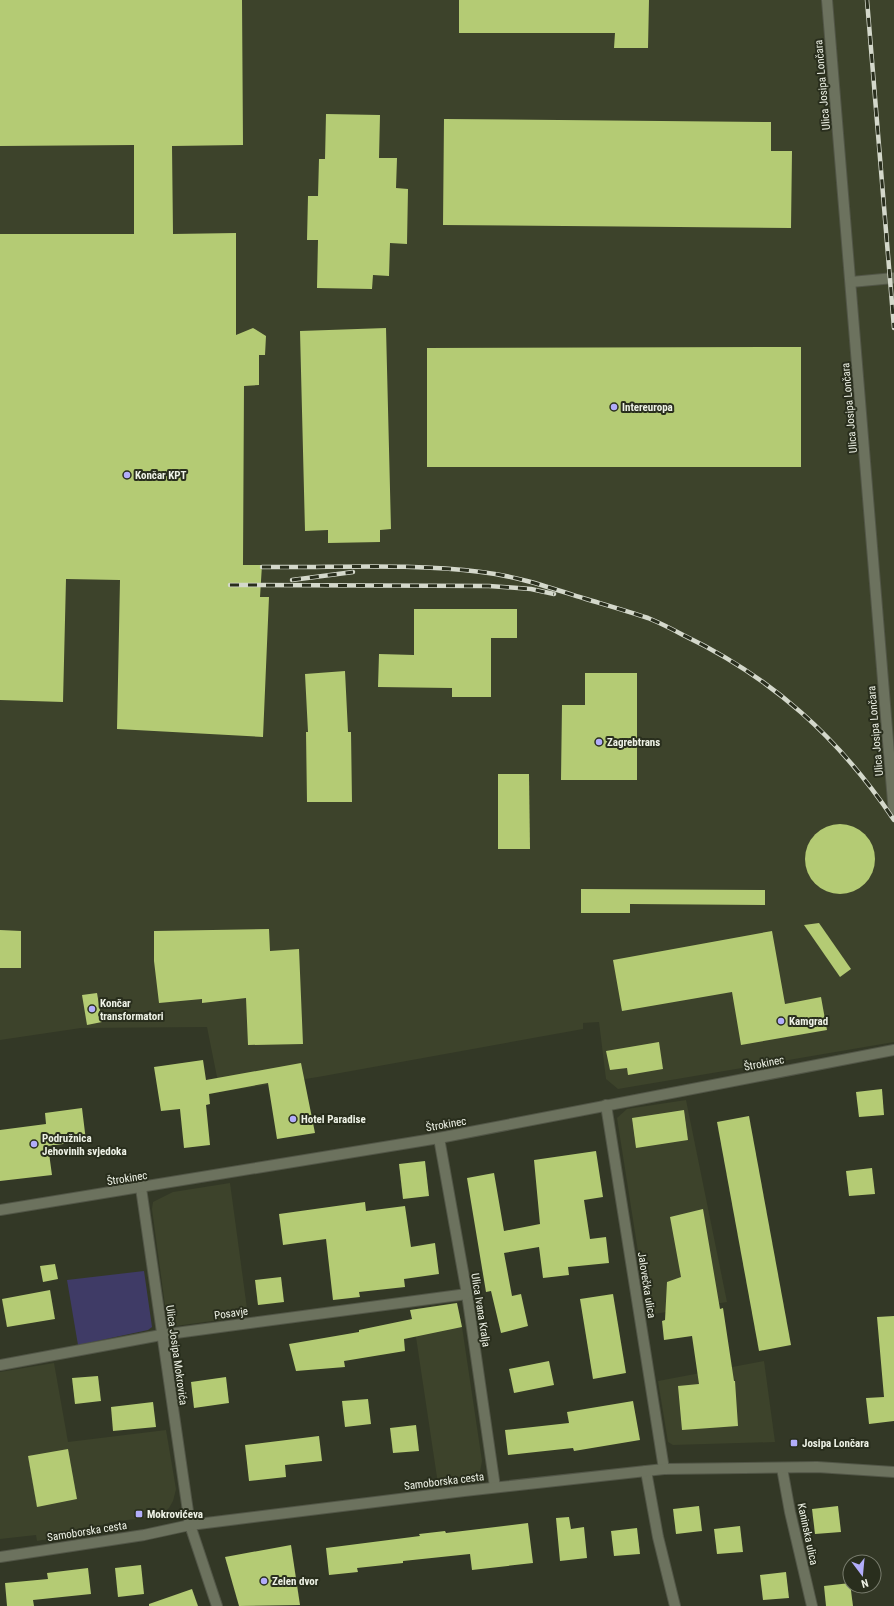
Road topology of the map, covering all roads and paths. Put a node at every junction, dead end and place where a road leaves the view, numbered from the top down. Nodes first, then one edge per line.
1 (827, 0) edge
2 (894, 278) edge
3 (851, 282) junction
4 (894, 814) edge
5 (894, 1050) edge
6 (606, 1105) junction
7 (439, 1138) junction
8 (141, 1188) junction
9 (0, 1210) edge
10 (467, 1294) junction
11 (161, 1335) junction
12 (0, 1365) edge
13 (782, 1468) junction
14 (664, 1469) junction
15 (646, 1471) junction
16 (894, 1472) edge
17 (495, 1487) junction
18 (190, 1525) junction
19 (0, 1557) edge
20 (217, 1606) edge
21 (675, 1606) edge
22 (812, 1606) edge

1 - 3 street, Ulica Josipa Lončara
2 - 3 street
3 - 4 street, Ulica Josipa Lončara
5 - 6 street, Štrokinec
6 - 7 street, Štrokinec
6 - 14 street, Jalovečka ulica
7 - 8 street, Štrokinec
7 - 10 street, Ulica Ivana Kralja
8 - 9 street, Štrokinec
8 - 11 street, Ulica Josipa Mokrovića
10 - 11 street, Posavje
10 - 17 street, Ulica Ivana Kralja
11 - 12 street, Posavje
11 - 18 street, Ulica Josipa Mokrovića
13 - 14 street, Samoborska cesta
13 - 16 street, Samoborska cesta
13 - 22 street, Kaninska ulica
14 - 15 street, Samoborska cesta
15 - 17 street, Samoborska cesta
15 - 21 street
17 - 18 street, Samoborska cesta
18 - 19 street, Samoborska cesta
18 - 20 street, Ulica Josipa Mokrovića

